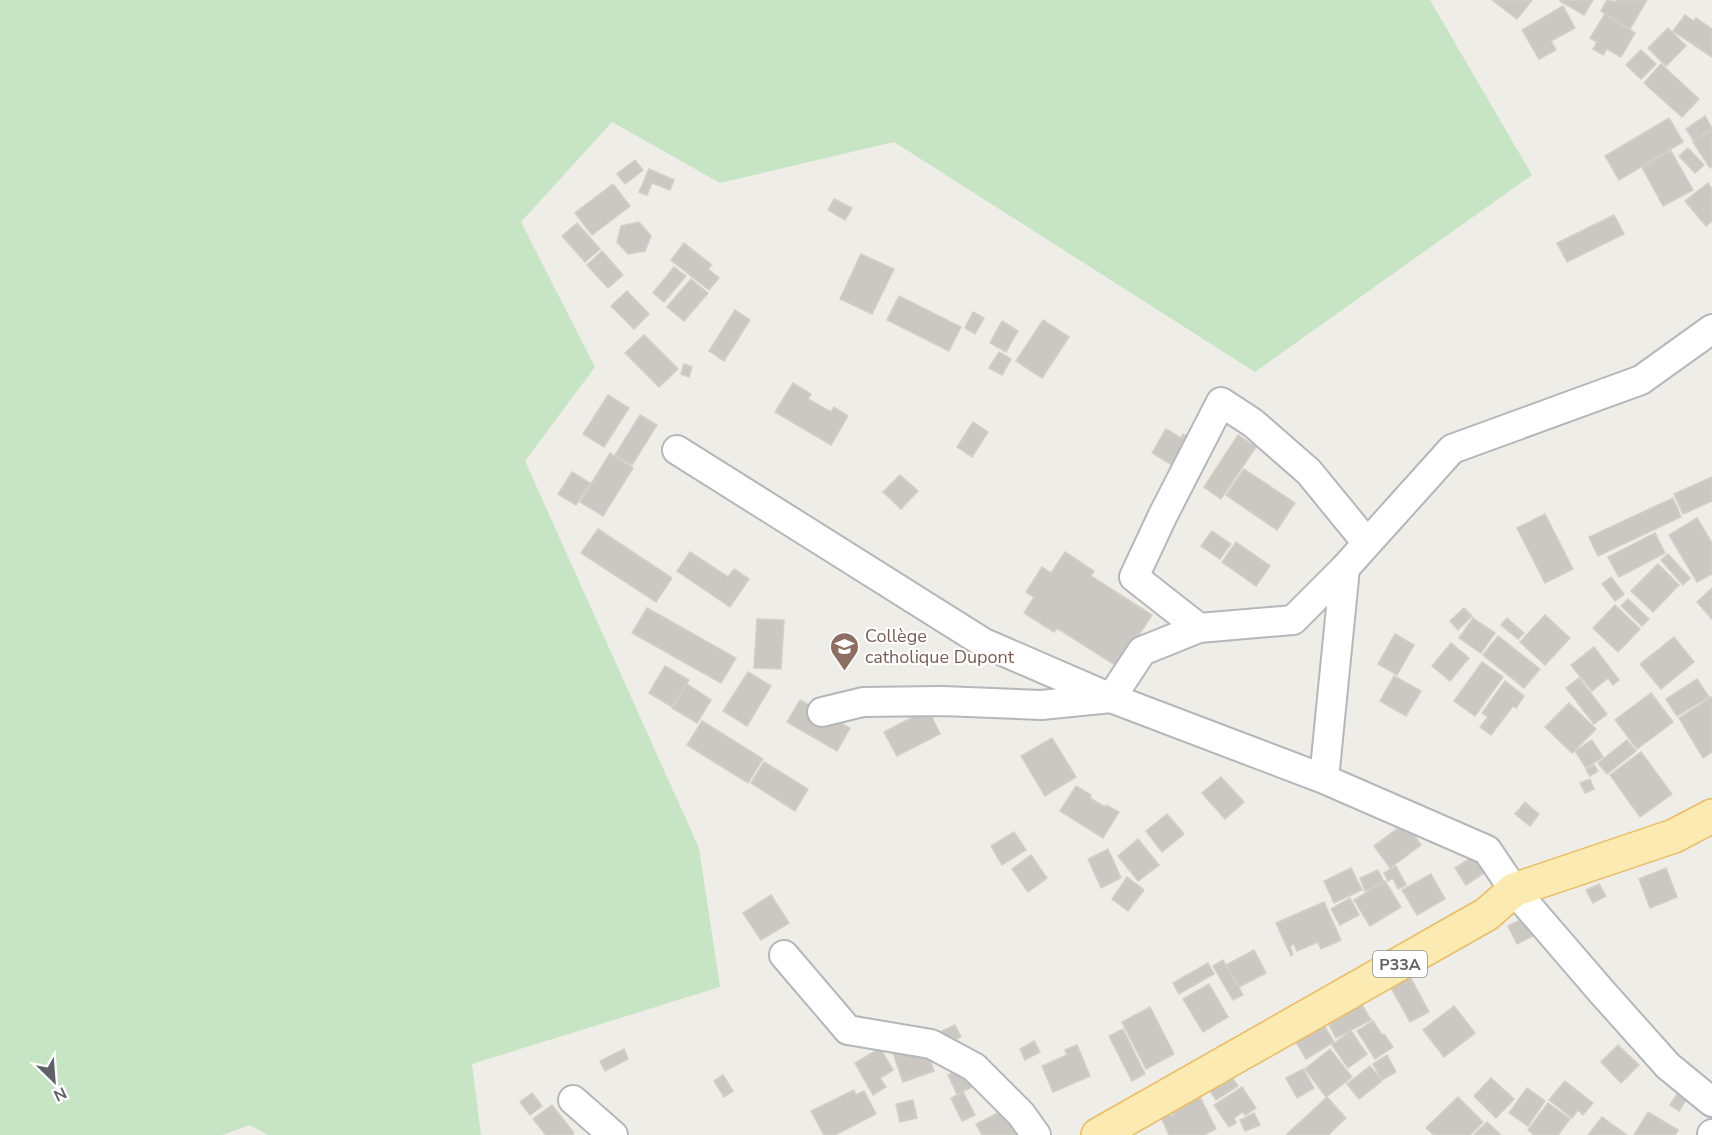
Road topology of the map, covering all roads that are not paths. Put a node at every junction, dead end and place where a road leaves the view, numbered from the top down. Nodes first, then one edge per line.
1 (1712, 329) edge
2 (677, 450) dead end
3 (1367, 543) junction
4 (1345, 568) junction
5 (1199, 628) junction
6 (1111, 698) junction
7 (822, 712) dead end
8 (1324, 779) junction
9 (1712, 816) edge
10 (1514, 890) junction
11 (784, 955) dead end
12 (573, 1100) dead end
13 (1712, 1102) edge
14 (613, 1135) edge
15 (1036, 1135) edge
16 (1098, 1135) edge

1 - 3 street
2 - 6 street
3 - 4 street
3 - 5 street
4 - 5 street
4 - 8 street
5 - 6 street
6 - 7 street
6 - 8 street
8 - 10 street
9 - 10 main road, P33A
10 - 13 street
10 - 16 main road, P33A
11 - 15 street
12 - 14 street

